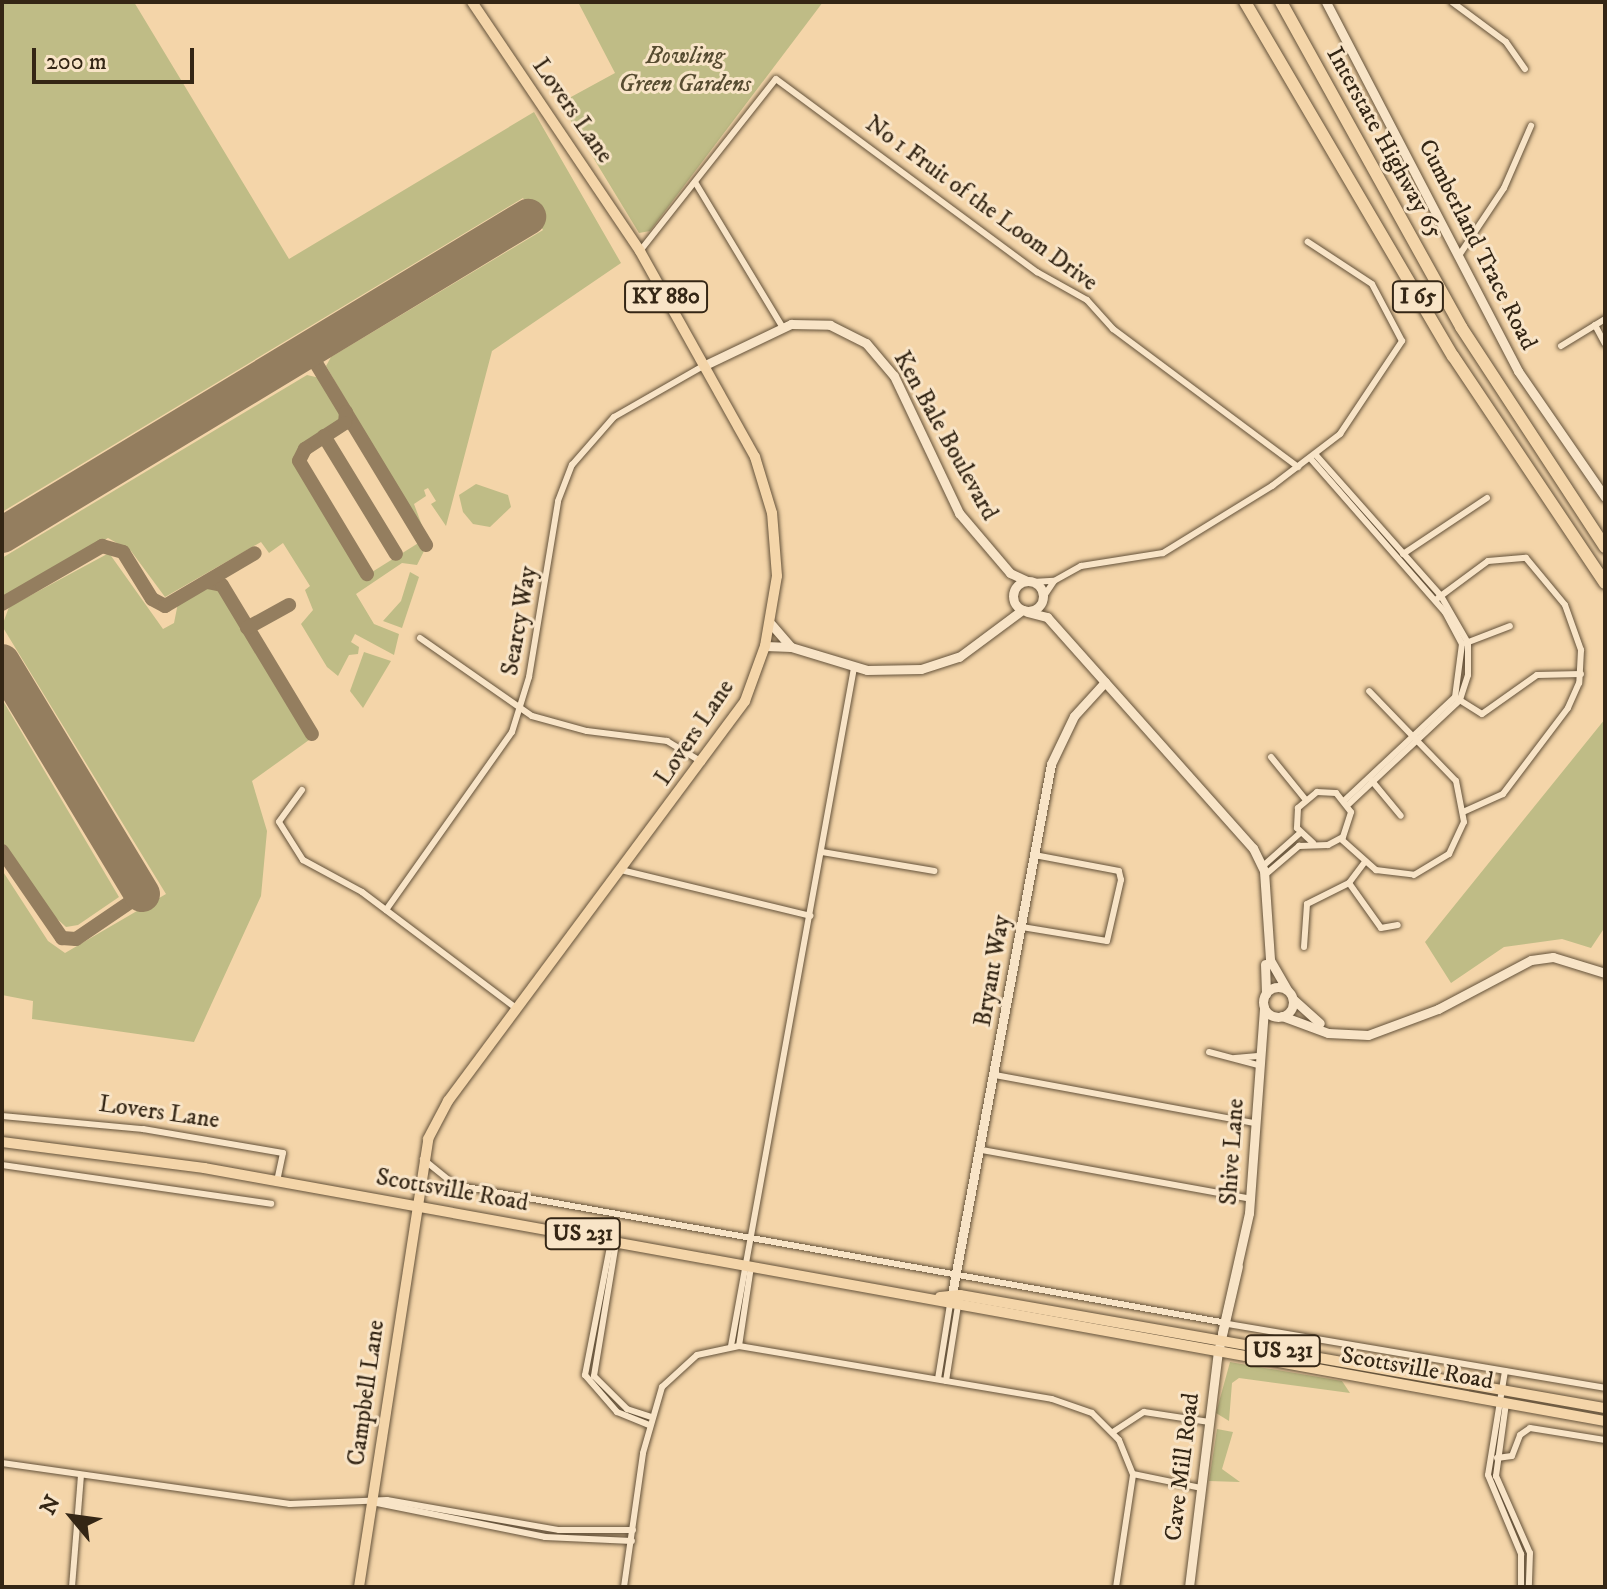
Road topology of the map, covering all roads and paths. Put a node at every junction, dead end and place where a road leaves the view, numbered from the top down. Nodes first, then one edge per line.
1 (472, 2) edge
2 (1245, 2) edge
3 (1281, 2) edge
4 (1326, 2) edge
5 (1452, 2) edge
6 (1525, 69) dead end
7 (1531, 126) dead end
8 (695, 182) junction
9 (1308, 242) dead end
10 (640, 251) junction
11 (1460, 254) junction
12 (1605, 319) edge
13 (1595, 325) junction
14 (782, 326) junction
15 (1605, 344) edge
16 (1561, 346) dead end
17 (703, 366) junction
18 (1313, 456) junction
19 (1298, 467) junction
20 (1605, 497) edge
21 (1487, 498) dead end
22 (1605, 547) edge
23 (1400, 556) junction
24 (1010, 573) junction
25 (1030, 581) junction
26 (1054, 581) junction
27 (1605, 583) edge
28 (1013, 596) junction
29 (1438, 598) junction
30 (1043, 599) junction
31 (1025, 611) junction
32 (1047, 617) junction
33 (771, 624) junction
34 (1510, 626) dead end
35 (994, 628) junction
36 (420, 638) dead end
37 (1465, 643) junction
38 (765, 646) junction
39 (791, 647) junction
40 (854, 668) junction
41 (1581, 674) junction
42 (1105, 682) junction
43 (1369, 691) dead end
44 (1457, 699) junction
45 (521, 709) junction
46 (1417, 740) junction
47 (1271, 757) dead end
48 (702, 762) junction
49 (1371, 780) junction
50 (302, 790) dead end
51 (1305, 799) junction
52 (1347, 802) junction
53 (1465, 811) junction
54 (1401, 816) dead end
55 (1300, 833) junction
56 (1341, 839) junction
57 (1313, 843) junction
58 (822, 852) junction
59 (1034, 855) junction
60 (1364, 863) junction
61 (621, 870) junction
62 (934, 871) dead end
63 (1264, 873) junction
64 (1349, 883) junction
65 (386, 910) junction
66 (811, 916) junction
67 (1398, 925) dead end
68 (1022, 927) junction
69 (1304, 947) dead end
70 (1605, 973) edge
71 (1290, 993) junction
72 (1266, 994) junction
73 (1264, 1008) junction
74 (517, 1009) junction
75 (1281, 1016) junction
76 (1340, 1033) junction
77 (1260, 1039) junction
78 (1209, 1052) dead end
79 (1258, 1060) junction
80 (995, 1075) junction
81 (2, 1116) edge
82 (1255, 1123) junction
83 (2, 1142) edge
84 (982, 1150) junction
85 (423, 1159) junction
86 (2, 1165) edge
87 (277, 1181) junction
88 (1251, 1199) junction
89 (271, 1204) dead end
90 (415, 1205) junction
91 (755, 1239) junction
92 (612, 1240) junction
93 (750, 1264) junction
94 (954, 1293) junction
95 (1223, 1330) junction
96 (735, 1346) junction
97 (1218, 1352) junction
98 (1509, 1372) junction
99 (938, 1379) junction
100 (946, 1381) junction
101 (1605, 1388) edge
102 (1505, 1390) junction
103 (1502, 1404) junction
104 (1605, 1408) edge
105 (652, 1417) junction
106 (1605, 1421) edge
107 (1209, 1422) junction
108 (649, 1425) junction
109 (1113, 1432) junction
110 (1605, 1440) edge
111 (1497, 1458) junction
112 (2, 1463) edge
113 (1133, 1474) junction
114 (81, 1475) junction
115 (1201, 1488) junction
116 (372, 1502) junction
117 (633, 1530) junction
118 (632, 1541) junction
119 (72, 1587) edge
120 (359, 1587) edge
121 (624, 1587) edge
122 (1116, 1587) edge
123 (1189, 1587) edge
124 (1521, 1587) edge
125 (1529, 1587) edge

1 - 10 main road, Lovers Lane / KY 880
2 - 27 highway, I 65
3 - 22 highway, Interstate Highway 65 / I 65
4 - 11 main road, Cumberland Trace Road
5 - 6 street
7 - 11 street
8 - 10 street, No 1 Fruit of the Loom Drive
8 - 14 street
8 - 19 street, No 1 Fruit of the Loom Drive
9 - 18 street
10 - 17 main road, Lovers Lane / KY 880
11 - 20 main road, Cumberland Trace Road
12 - 13 street
13 - 15 street
13 - 16 street
14 - 17 main road, Ken Bale Boulevard
14 - 24 main road, Ken Bale Boulevard
17 - 33 main road, Lovers Lane / KY 880
17 - 45 street, Searcy Way
18 - 19 street
18 - 23 street
19 - 26 street
21 - 23 street
23 - 29 street
24 - 25 main road, Ken Bale Boulevard
24 - 28 main road
25 - 26 street
25 - 28 main road
25 - 30 main road, Ken Bale Boulevard
26 - 30 street
28 - 31 main road
28 - 35 main road
29 - 37 street
29 - 41 street
30 - 31 main road
30 - 32 main road, Ken Bale Boulevard
31 - 32 main road
31 - 35 main road
32 - 42 main road, Ken Bale Boulevard
33 - 38 main road, Lovers Lane / KY 880
33 - 39 main road
34 - 37 street
35 - 40 main road
36 - 45 street
37 - 44 street
38 - 39 main road
38 - 48 main road, Lovers Lane / KY 880
39 - 40 main road
40 - 58 street
41 - 44 street
41 - 53 street
42 - 59 main road, Bryant Way
42 - 63 main road, Ken Bale Boulevard
43 - 46 street
44 - 46 street
45 - 48 street
45 - 65 street, Searcy Way
46 - 49 street
46 - 53 street
47 - 51 street
48 - 61 main road, Lovers Lane / KY 880
49 - 52 street
49 - 54 street
50 - 65 street
51 - 52 street
51 - 55 street
52 - 56 street
53 - 60 street
55 - 57 street
55 - 63 street
56 - 57 street
56 - 60 street
57 - 63 street
58 - 62 street
58 - 66 street
59 - 68 main road, Bryant Way
59 - 68 street
60 - 64 street
61 - 66 street
61 - 74 main road, Lovers Lane / KY 880
63 - 71 main road
63 - 72 main road
64 - 67 street
64 - 69 street
65 - 74 street
66 - 91 street
68 - 80 main road, Bryant Way
70 - 76 main road
71 - 72 main road
71 - 75 main road
71 - 76 main road
72 - 73 main road
73 - 75 main road
73 - 77 main road, Shive Lane
74 - 85 main road, Lovers Lane / KY 880
75 - 76 main road
75 - 77 main road
77 - 79 main road, Shive Lane
78 - 79 street
79 - 82 main road, Shive Lane
80 - 82 street
80 - 84 main road, Bryant Way
81 - 87 street, Lovers Lane
82 - 88 main road, Shive Lane
83 - 87 main road, Scottsville Road
84 - 88 street
84 - 94 main road, Bryant Way
85 - 90 main road, Lovers Lane / KY 880
85 - 91 street
86 - 89 street
87 - 90 main road, Scottsville Road
88 - 95 main road, Shive Lane
90 - 92 main road, Scottsville Road / US 231
90 - 116 main road, Campbell Lane
91 - 93 street
91 - 94 street
92 - 93 main road, Scottsville Road / US 231
92 - 105 street
92 - 108 street
93 - 94 main road, Scottsville Road / US 231
93 - 96 street
94 - 95 main road, Scottsville Road / US 231
94 - 95 street
94 - 97 main road, Scottsville Road / US 231
94 - 99 street, Bryant Way
94 - 100 street, Bryant Way
95 - 97 main road, Shive Lane
95 - 98 street
95 - 102 main road, Scottsville Road / US 231
96 - 99 street
96 - 105 street
97 - 103 main road, Scottsville Road / US 231
97 - 107 main road, Cave Mill Road
98 - 101 street
98 - 102 street
99 - 100 street
100 - 109 street
102 - 103 street
102 - 104 main road, Scottsville Road / US 231
103 - 106 main road, Scottsville Road / US 231
103 - 111 street
103 - 124 street
105 - 108 street
107 - 109 street
107 - 115 main road, Cave Mill Road
108 - 117 street
109 - 113 street
110 - 111 street
111 - 125 street
112 - 114 street
113 - 115 street
113 - 122 street
114 - 116 street
114 - 119 street
115 - 123 main road, Cave Mill Road
116 - 117 street
116 - 118 street
116 - 120 main road, Campbell Lane
117 - 118 street
118 - 121 street

